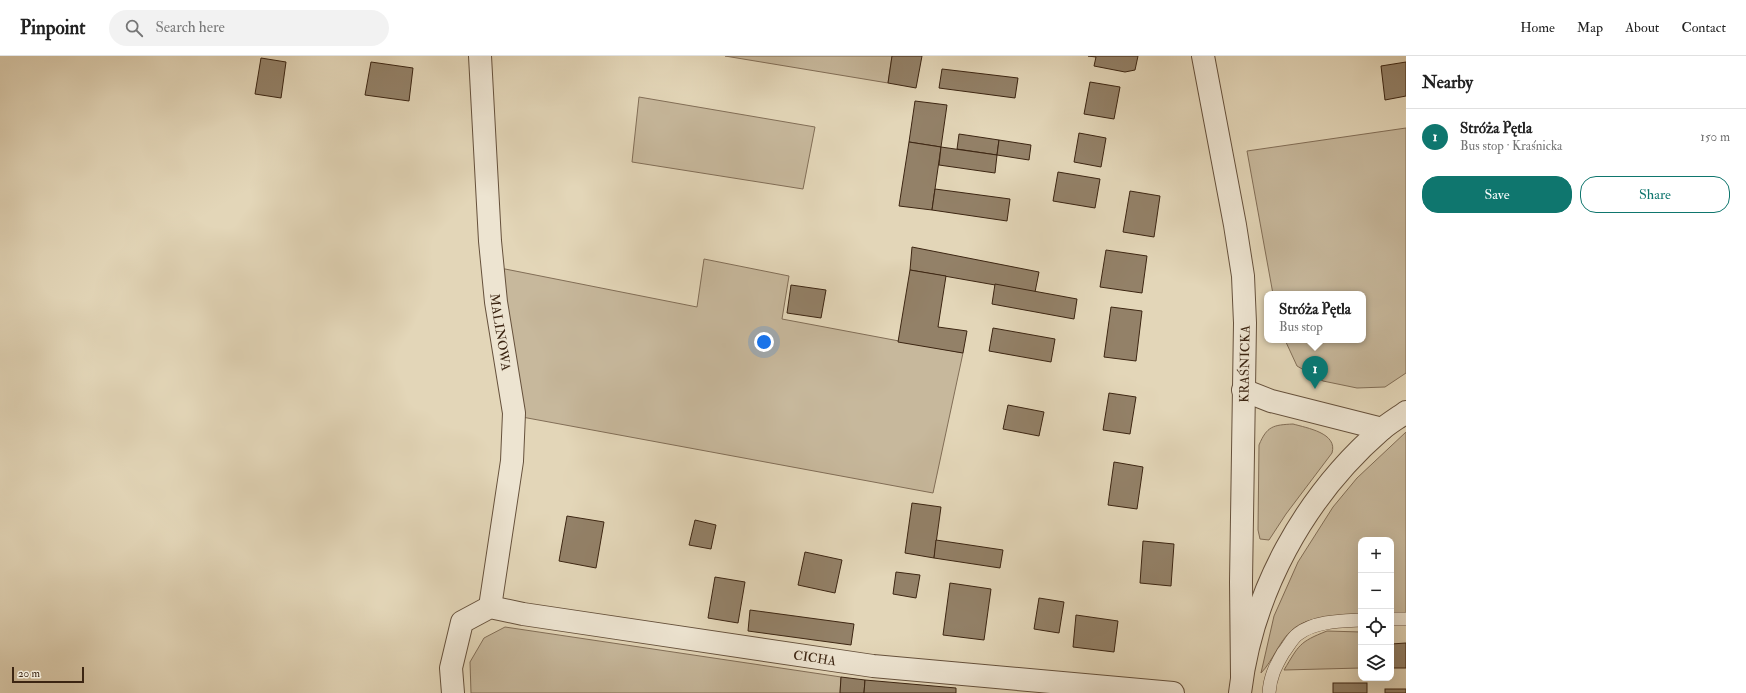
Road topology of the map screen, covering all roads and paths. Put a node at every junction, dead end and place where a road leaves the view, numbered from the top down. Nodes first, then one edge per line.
1 (480, 56) edge
2 (1203, 56) edge
3 (1243, 390) junction
4 (1406, 412) edge
5 (1382, 429) junction
6 (490, 607) junction
7 (1394, 619) edge
8 (1406, 619) edge
9 (1358, 620) edge
10 (1241, 685) edge
11 (453, 693) edge
12 (1173, 693) edge
13 (1269, 693) edge

1 - 6 street, MALINOWA
2 - 3 street, KRAŚNICKA
3 - 5 street
3 - 10 street, KRAŚNICKA
4 - 5 street, KRAŚNICKA
5 - 10 street, KRAŚNICKA
6 - 11 street
6 - 12 street, CICHA
7 - 8 lane
9 - 13 lane

